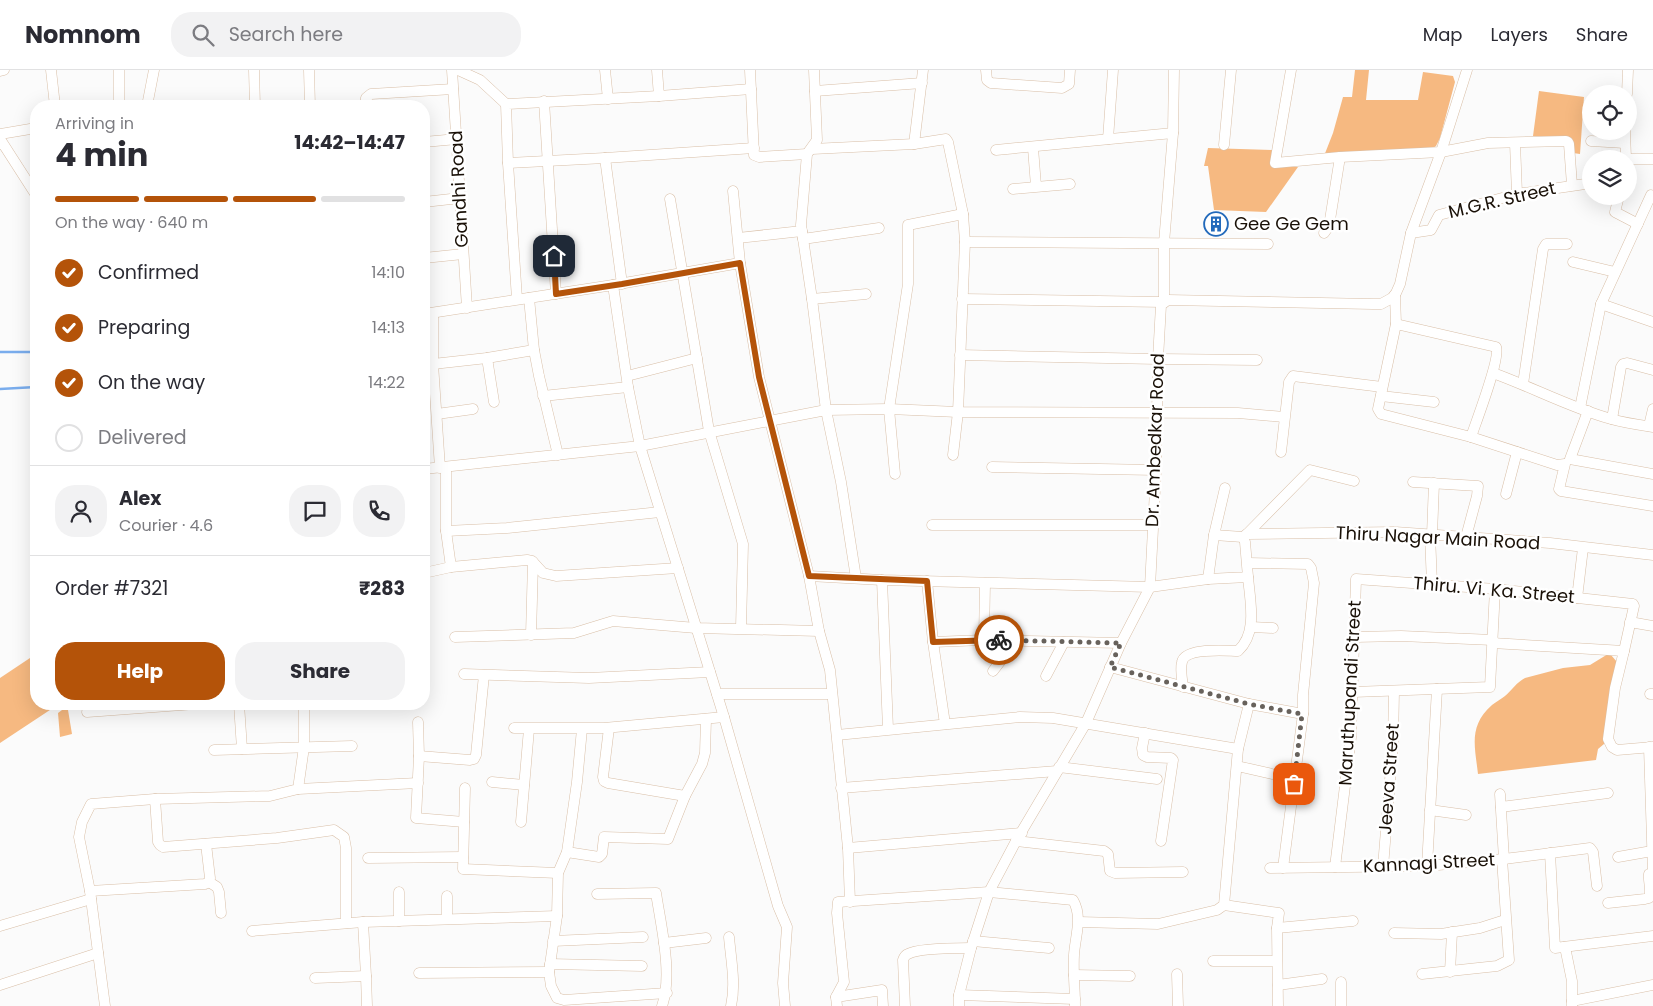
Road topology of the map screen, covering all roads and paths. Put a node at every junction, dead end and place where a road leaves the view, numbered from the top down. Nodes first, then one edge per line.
1 (4, 70) edge
2 (51, 70) edge
3 (119, 70) edge
4 (154, 70) edge
5 (254, 70) edge
6 (309, 70) edge
7 (452, 70) edge
8 (458, 70) edge
9 (605, 70) edge
10 (657, 70) edge
11 (750, 70) edge
12 (814, 70) edge
13 (922, 70) edge
14 (986, 70) edge
15 (1070, 70) edge
16 (1113, 70) edge
17 (1174, 70) edge
18 (1231, 70) edge
19 (1291, 70) edge
20 (1462, 70) edge
21 (1467, 70) edge
22 (1628, 70) edge
23 (0, 71) edge
24 (922, 83) junction
25 (1627, 85) edge
26 (751, 88) junction
27 (453, 89) junction
28 (815, 91) junction
29 (659, 96) junction
30 (608, 98) junction
31 (54, 100) edge
32 (119, 100) edge
33 (148, 100) edge
34 (256, 100) edge
35 (310, 100) edge
36 (366, 100) edge
37 (544, 102) junction
38 (506, 104) junction
39 (30, 129) edge
40 (1172, 133) junction
41 (0, 134) edge
42 (0, 138) edge
43 (457, 139) junction
44 (1108, 139) junction
45 (1625, 140) edge
46 (430, 141) edge
47 (1591, 141) dead end
48 (1515, 143) junction
49 (1625, 143) junction
50 (914, 144) junction
51 (1224, 145) dead end
52 (754, 148) junction
53 (1033, 148) junction
54 (996, 150) dead end
55 (1626, 150) edge
56 (810, 152) junction
57 (1441, 152) junction
58 (1340, 157) junction
59 (605, 158) junction
60 (1637, 159) edge
61 (1653, 159) edge
62 (548, 161) junction
63 (508, 163) junction
64 (1070, 184) dead end
65 (1572, 184) junction
66 (1582, 184) edge
67 (30, 186) edge
68 (1036, 186) junction
69 (1013, 189) dead end
70 (733, 191) dead end
71 (1517, 194) junction
72 (1651, 194) dead end
73 (460, 198) junction
74 (670, 199) dead end
75 (430, 201) edge
76 (1617, 205) edge
77 (963, 214) junction
78 (1638, 224) junction
79 (878, 228) dead end
80 (1324, 233) dead end
81 (1411, 233) junction
82 (802, 235) junction
83 (738, 238) junction
84 (965, 242) junction
85 (1164, 243) junction
86 (1268, 244) dead end
87 (1566, 244) dead end
88 (463, 254) junction
89 (430, 257) edge
90 (1573, 262) dead end
91 (740, 263) junction
92 (1615, 272) junction
93 (683, 273) junction
94 (618, 284) junction
95 (556, 294) junction
96 (866, 294) dead end
97 (1395, 295) junction
98 (530, 298) junction
99 (517, 299) junction
100 (812, 299) junction
101 (962, 299) junction
102 (1164, 302) junction
103 (1601, 304) junction
104 (467, 308) junction
105 (430, 313) edge
106 (1652, 319) edge
107 (1396, 324) junction
108 (430, 333) edge
109 (534, 350) junction
110 (960, 355) junction
111 (487, 358) junction
112 (697, 358) junction
113 (1158, 359) junction
114 (1258, 360) dead end
115 (433, 364) junction
116 (1653, 370) edge
117 (1493, 373) junction
118 (627, 381) junction
119 (1523, 384) junction
120 (1382, 391) junction
121 (542, 396) junction
122 (494, 402) dead end
123 (1434, 402) dead end
124 (473, 408) dead end
125 (889, 409) junction
126 (1653, 409) edge
127 (826, 410) junction
128 (1584, 410) junction
129 (958, 412) junction
130 (437, 414) junction
131 (1157, 414) junction
132 (1284, 417) junction
133 (769, 420) junction
134 (1612, 420) junction
135 (1651, 427) edge
136 (710, 432) junction
137 (1472, 437) junction
138 (640, 446) junction
139 (1281, 452) dead end
140 (1517, 452) junction
141 (953, 454) dead end
142 (558, 455) junction
143 (992, 467) dead end
144 (443, 468) junction
145 (430, 469) edge
146 (1156, 470) junction
147 (895, 474) dead end
148 (1653, 474) edge
149 (1354, 481) dead end
150 (1413, 482) dead end
151 (1434, 483) junction
152 (1225, 488) dead end
153 (1506, 494) dead end
154 (1653, 506) edge
155 (660, 512) junction
156 (932, 525) dead end
157 (1153, 525) junction
158 (446, 531) junction
159 (1214, 535) junction
160 (1431, 535) junction
161 (1245, 536) junction
162 (1466, 537) junction
163 (1583, 548) junction
164 (1653, 555) edge
165 (533, 562) junction
166 (1248, 562) junction
167 (451, 568) junction
168 (678, 568) junction
169 (430, 571) edge
170 (809, 576) junction
171 (1248, 577) junction
172 (856, 578) junction
173 (1356, 578) joint
174 (1208, 579) junction
175 (882, 580) junction
176 (927, 581) junction
177 (985, 583) junction
178 (1432, 584) junction
179 (1150, 587) junction
180 (1494, 589) junction
181 (1577, 598) junction
182 (1630, 622) junction
183 (1653, 626) edge
184 (1250, 627) junction
185 (696, 628) junction
186 (742, 628) junction
187 (1273, 628) dead end
188 (820, 631) junction
189 (531, 634) junction
190 (455, 636) dead end
191 (1355, 637) junction
192 (984, 640) junction
193 (1016, 641) junction
194 (933, 642) junction
195 (1064, 642) junction
196 (1492, 642) junction
197 (1121, 643) junction
198 (1624, 651) junction
199 (1110, 667) junction
200 (993, 671) dead end
201 (710, 672) junction
202 (464, 674) dead end
203 (484, 675) junction
204 (1046, 676) dead end
205 (1183, 686) junction
206 (1437, 689) junction
207 (1394, 691) junction
208 (1353, 692) junction
209 (717, 694) junction
210 (832, 694) junction
211 (1249, 704) junction
212 (112, 710) edge
213 (239, 710) edge
214 (304, 710) edge
215 (87, 712) dead end
216 (1302, 714) junction
217 (724, 717) junction
218 (706, 719) junction
219 (418, 722) dead end
220 (1086, 723) junction
221 (945, 724) junction
222 (514, 728) dead end
223 (609, 728) junction
224 (529, 729) junction
225 (582, 729) junction
226 (888, 729) junction
227 (1145, 733) junction
228 (836, 735) junction
229 (352, 746) dead end
230 (304, 747) junction
231 (1651, 747) edge
232 (242, 749) junction
233 (1238, 749) junction
234 (214, 750) dead end
235 (419, 756) junction
236 (1237, 766) junction
237 (1058, 769) junction
238 (1272, 774) dead end
239 (1157, 778) dead end
240 (492, 782) dead end
241 (418, 783) junction
242 (524, 785) junction
243 (465, 788) dead end
244 (841, 788) junction
245 (298, 789) junction
246 (1608, 793) dead end
247 (1500, 794) dead end
248 (684, 796) junction
249 (155, 799) junction
250 (1501, 807) junction
251 (1430, 810) junction
252 (1466, 815) dead end
253 (464, 822) junction
254 (520, 822) dead end
255 (1019, 837) junction
256 (1161, 841) dead end
257 (206, 844) junction
258 (848, 848) junction
259 (1652, 851) edge
260 (567, 852) junction
261 (1550, 854) junction
262 (463, 857) junction
263 (1618, 857) dead end
264 (368, 858) dead end
265 (1503, 859) junction
266 (1427, 866) junction
267 (1335, 867) junction
268 (1383, 867) junction
269 (1270, 868) dead end
270 (1283, 868) junction
271 (1183, 872) dead end
272 (1653, 872) edge
273 (558, 873) junction
274 (209, 882) junction
275 (1597, 886) dead end
276 (399, 892) dead end
277 (989, 892) junction
278 (597, 894) dead end
279 (91, 895) junction
280 (447, 896) dead end
281 (850, 902) junction
282 (1608, 903) dead end
283 (1224, 905) junction
284 (222, 913) dead end
285 (557, 916) junction
286 (447, 920) junction
287 (1505, 920) junction
288 (399, 921) junction
289 (1353, 921) dead end
290 (363, 922) junction
291 (1079, 922) junction
292 (346, 923) junction
293 (0, 926) edge
294 (1277, 928) junction
295 (252, 931) dead end
296 (1394, 932) dead end
297 (1452, 932) junction
298 (1653, 936) edge
299 (643, 937) dead end
300 (729, 937) dead end
301 (706, 938) dead end
302 (553, 941) junction
303 (664, 943) junction
304 (972, 944) junction
305 (1566, 947) junction
306 (1049, 948) dead end
307 (98, 953) junction
308 (1213, 961) dead end
309 (1278, 961) junction
310 (642, 966) dead end
311 (550, 968) junction
312 (1450, 972) junction
313 (418, 973) dead end
314 (1177, 974) dead end
315 (1422, 974) dead end
316 (1074, 975) junction
317 (366, 976) junction
318 (1130, 976) dead end
319 (315, 978) dead end
320 (1322, 979) dead end
321 (1341, 982) dead end
322 (0, 985) edge
323 (1278, 985) junction
324 (1653, 985) edge
325 (667, 993) junction
326 (959, 995) junction
327 (836, 1002) edge
328 (1075, 1002) edge
329 (1572, 1003) edge
330 (104, 1006) edge
331 (366, 1006) edge
332 (662, 1006) edge
333 (731, 1006) edge
334 (785, 1006) edge
335 (883, 1006) edge
336 (905, 1006) edge
337 (959, 1006) edge
338 (1178, 1006) edge
339 (1278, 1006) edge
340 (1341, 1006) edge

1 - 23 street
2 - 31 street
3 - 32 street
4 - 33 street
5 - 34 street
6 - 35 street
7 - 27 street, Gandhi Road
8 - 38 street
9 - 30 street
10 - 29 street
11 - 26 street
12 - 28 street
13 - 24 street
14 - 15 street
16 - 44 street
17 - 40 street, Dr. Ambedkar Road
18 - 51 street
19 - 58 street, M.G.R. Street
20 - 21 street
21 - 57 street
22 - 25 street
24 - 28 street
24 - 50 street
26 - 29 street
26 - 52 street
27 - 36 street
27 - 43 street, Gandhi Road
28 - 56 street
29 - 30 street
30 - 37 street
37 - 38 street
37 - 62 street
38 - 63 street
39 - 41 street
40 - 44 street
40 - 85 street, Dr. Ambedkar Road
42 - 67 street
43 - 46 street
43 - 73 street, Gandhi Road
44 - 53 street
45 - 49 street
47 - 49 street
48 - 57 street, M.G.R. Street
48 - 65 street, M.G.R. Street
48 - 71 street
49 - 55 street
50 - 56 street
50 - 77 street
52 - 56 street
52 - 59 street
53 - 54 street
53 - 68 street
56 - 82 street
57 - 58 street, M.G.R. Street
57 - 81 street
58 - 80 street
59 - 62 street
59 - 94 street
60 - 61 street
62 - 63 street
62 - 95 street
63 - 99 street
64 - 68 street
65 - 66 street, M.G.R. Street
65 - 71 street, M.G.R. Street
68 - 69 street
70 - 83 street
71 - 81 street, M.G.R. Street
72 - 78 street
73 - 75 street
73 - 88 street, Gandhi Road
74 - 93 street
76 - 78 street
77 - 84 street
77 - 125 street
78 - 92 street
79 - 82 street
81 - 97 street
82 - 83 street
82 - 100 street
83 - 91 street
84 - 85 street
84 - 101 street
85 - 86 street
85 - 102 street, Dr. Ambedkar Road
87 - 119 street
88 - 89 street
88 - 104 street, Gandhi Road
90 - 92 street
91 - 93 street
91 - 133 street
92 - 103 street
93 - 94 street
93 - 112 street
94 - 95 street
94 - 118 street
95 - 98 street
96 - 100 street
97 - 102 street
97 - 107 street
98 - 99 street
98 - 109 street
99 - 104 street
100 - 127 street
101 - 102 street
101 - 110 street
102 - 113 street, Dr. Ambedkar Road
103 - 106 street
103 - 128 street
104 - 105 street
107 - 117 street
107 - 120 street
108 - 115 street
109 - 111 street
109 - 121 street
110 - 113 street
110 - 129 street
111 - 115 street
111 - 122 street
112 - 118 street
112 - 136 street
113 - 114 street
113 - 131 street, Dr. Ambedkar Road
115 - 130 street
116 - 134 street
117 - 119 street
117 - 137 street
118 - 121 street
118 - 138 street
119 - 128 street
120 - 123 street
120 - 132 street
120 - 137 street
121 - 142 street
124 - 130 street
125 - 127 street
125 - 129 street
125 - 147 street
126 - 135 street
127 - 133 street
127 - 172 street
128 - 134 street
128 - 148 street
129 - 131 street
129 - 141 street
130 - 144 street
131 - 132 street
131 - 146 street, Dr. Ambedkar Road
132 - 139 street
133 - 136 street
133 - 170 street
134 - 135 street
136 - 138 street
136 - 186 street
137 - 140 street
138 - 142 street
138 - 155 street
140 - 153 street
140 - 154 street
142 - 144 street
143 - 146 street
144 - 145 street
144 - 158 street
146 - 157 street, Dr. Ambedkar Road
149 - 161 street
150 - 151 street
151 - 160 street
151 - 162 street
152 - 159 street
155 - 158 street
155 - 168 street
156 - 157 street
157 - 179 street, Dr. Ambedkar Road
158 - 167 street
159 - 161 street, Thiru Nagar Main Road
159 - 174 street
160 - 161 street, Thiru Nagar Main Road
160 - 162 street, Thiru Nagar Main Road
160 - 178 street
161 - 166 street
162 - 163 street, Thiru Nagar Main Road
163 - 164 street, Thiru Nagar Main Road
163 - 181 street
165 - 167 street
165 - 168 street
165 - 189 street
166 - 171 street
166 - 216 street
167 - 169 street
168 - 185 street
170 - 172 street
170 - 188 street
171 - 174 street
171 - 184 street
172 - 175 street
173 - 178 street, Thiru. Vi. Ka. Street
173 - 191 street, Maruthupandi Street
174 - 179 street
175 - 176 street
175 - 226 street
176 - 177 street
176 - 194 street
177 - 179 street
177 - 192 street
178 - 180 street, Thiru. Vi. Ka. Street
179 - 197 street, Dr. Ambedkar Road
180 - 181 street, Thiru. Vi. Ka. Street
180 - 196 street
181 - 182 street, Thiru. Vi. Ka. Street
182 - 183 street
182 - 198 street
184 - 187 street
184 - 205 street
185 - 186 street
185 - 189 street
185 - 201 street
186 - 188 street
188 - 210 street
189 - 190 street
191 - 196 street
191 - 208 street, Maruthupandi Street
192 - 193 street
192 - 194 street
193 - 195 street
193 - 200 street
194 - 221 street
195 - 197 street
195 - 204 street
196 - 198 street
196 - 206 street
197 - 199 street, Dr. Ambedkar Road
198 - 231 street
199 - 205 street
199 - 220 street, Dr. Ambedkar Road
201 - 203 street
201 - 209 street
202 - 203 street
203 - 235 street
205 - 211 street
206 - 207 street
206 - 251 street
207 - 208 street
207 - 268 street, Jeeva Street
208 - 267 street, Maruthupandi Street
209 - 210 street
209 - 217 street
210 - 228 street
211 - 216 street
211 - 233 street
212 - 215 street
213 - 232 street
214 - 230 street
216 - 270 street
217 - 218 street
217 - 334 street
218 - 223 street
218 - 248 street
219 - 235 street
220 - 221 street
220 - 227 street
220 - 237 street, Dr. Ambedkar Road
221 - 226 street
222 - 224 street
223 - 225 street
223 - 248 street
224 - 225 street
224 - 242 street
225 - 260 street
226 - 228 street
227 - 233 street
227 - 256 street
228 - 244 street
229 - 230 street
230 - 232 street
230 - 245 street
231 - 259 street
232 - 234 street
233 - 236 street
235 - 241 street
236 - 238 street
236 - 283 street
237 - 239 street
237 - 244 street
237 - 255 street, Dr. Ambedkar Road
240 - 242 street
241 - 245 street
241 - 253 street
242 - 254 street
243 - 253 street
244 - 258 street
245 - 249 street
246 - 250 street
247 - 250 street
248 - 260 street
249 - 257 street
249 - 279 street
250 - 265 street
251 - 252 street
251 - 266 street
253 - 262 street
255 - 258 street
255 - 271 street
255 - 277 street, Dr. Ambedkar Road
257 - 274 street
257 - 292 street
258 - 281 street
259 - 263 street
259 - 272 street
260 - 273 street
261 - 265 street, Kannagi Street
261 - 275 street, Kannagi Street
261 - 305 street
262 - 264 street
262 - 273 street
265 - 266 street, Kannagi Street
265 - 287 street
266 - 268 street, Kannagi Street
267 - 268 street, Kannagi Street
267 - 270 street, Kannagi Street
269 - 270 street, Kannagi Street
272 - 282 street
273 - 285 street
274 - 279 street
274 - 284 street
276 - 288 street
277 - 281 street
277 - 291 street
277 - 304 street, Dr. Ambedkar Road
278 - 303 street
279 - 293 street
279 - 307 street
280 - 286 street
281 - 327 street
283 - 291 street
283 - 294 street
285 - 286 street
285 - 302 street
286 - 288 street
287 - 297 street
287 - 312 street
288 - 290 street
289 - 294 street
290 - 292 street
290 - 317 street
291 - 316 street
292 - 295 street
294 - 309 street
296 - 297 street
297 - 312 street
298 - 305 street
299 - 302 street
300 - 333 street
301 - 303 street
302 - 311 street
303 - 325 street
304 - 306 street
304 - 326 street, Dr. Ambedkar Road
304 - 336 street
305 - 329 street
307 - 322 street
307 - 330 street
308 - 309 street
309 - 323 street
310 - 311 street
311 - 313 street
311 - 325 street
312 - 315 street
314 - 338 street
316 - 318 street
316 - 328 street
317 - 319 street
317 - 331 street
320 - 323 street
321 - 340 street
323 - 339 street
324 - 329 street
325 - 332 street
326 - 328 street
326 - 337 street, Dr. Ambedkar Road
327 - 335 street

